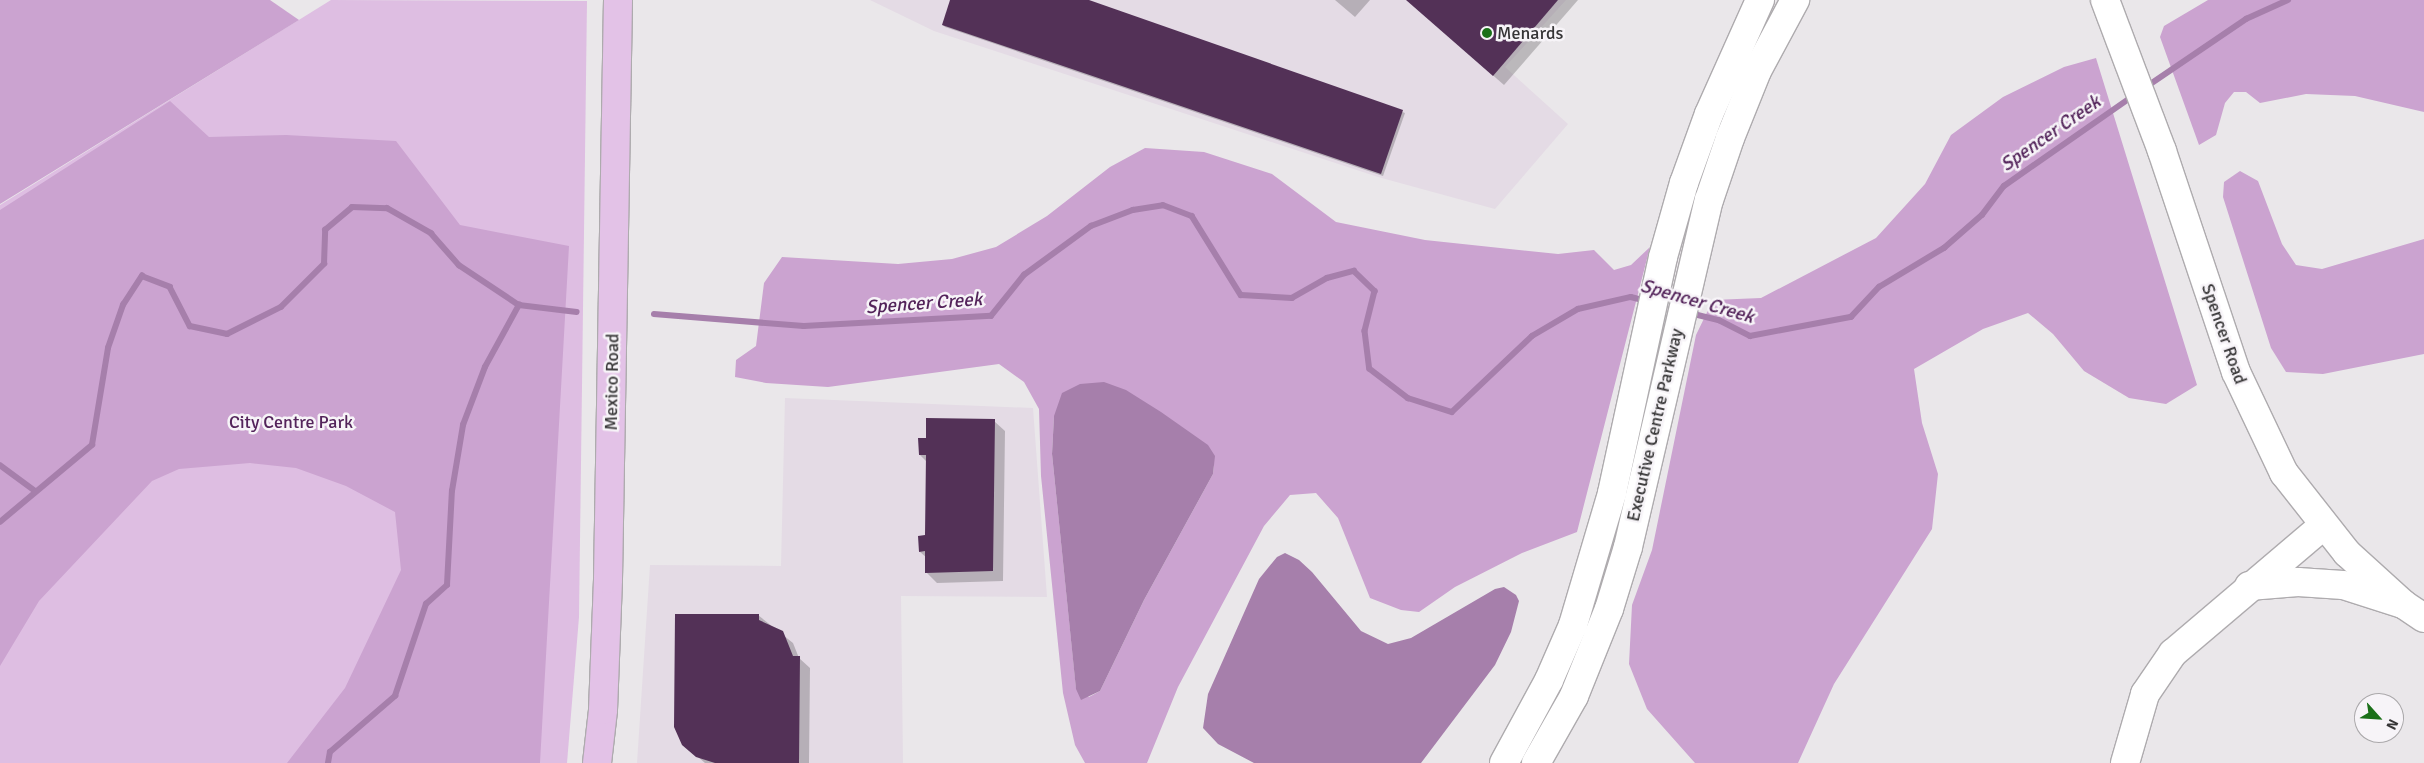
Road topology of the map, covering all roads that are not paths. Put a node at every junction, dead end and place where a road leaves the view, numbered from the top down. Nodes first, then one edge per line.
1 (618, 0) edge
2 (1760, 0) edge
3 (1795, 0) edge
4 (2104, 0) edge
5 (2324, 526) junction
6 (2249, 586) junction
7 (2414, 611) edge
8 (597, 763) edge
9 (1504, 763) edge
10 (1536, 763) edge
11 (2125, 763) edge

1 - 8 main road, Mexico Road
2 - 9 street, Executive Centre Parkway
3 - 10 street, Executive Centre Parkway
4 - 5 street, Spencer Road
5 - 6 street
5 - 7 street, Spencer Road
6 - 7 street
6 - 11 street

